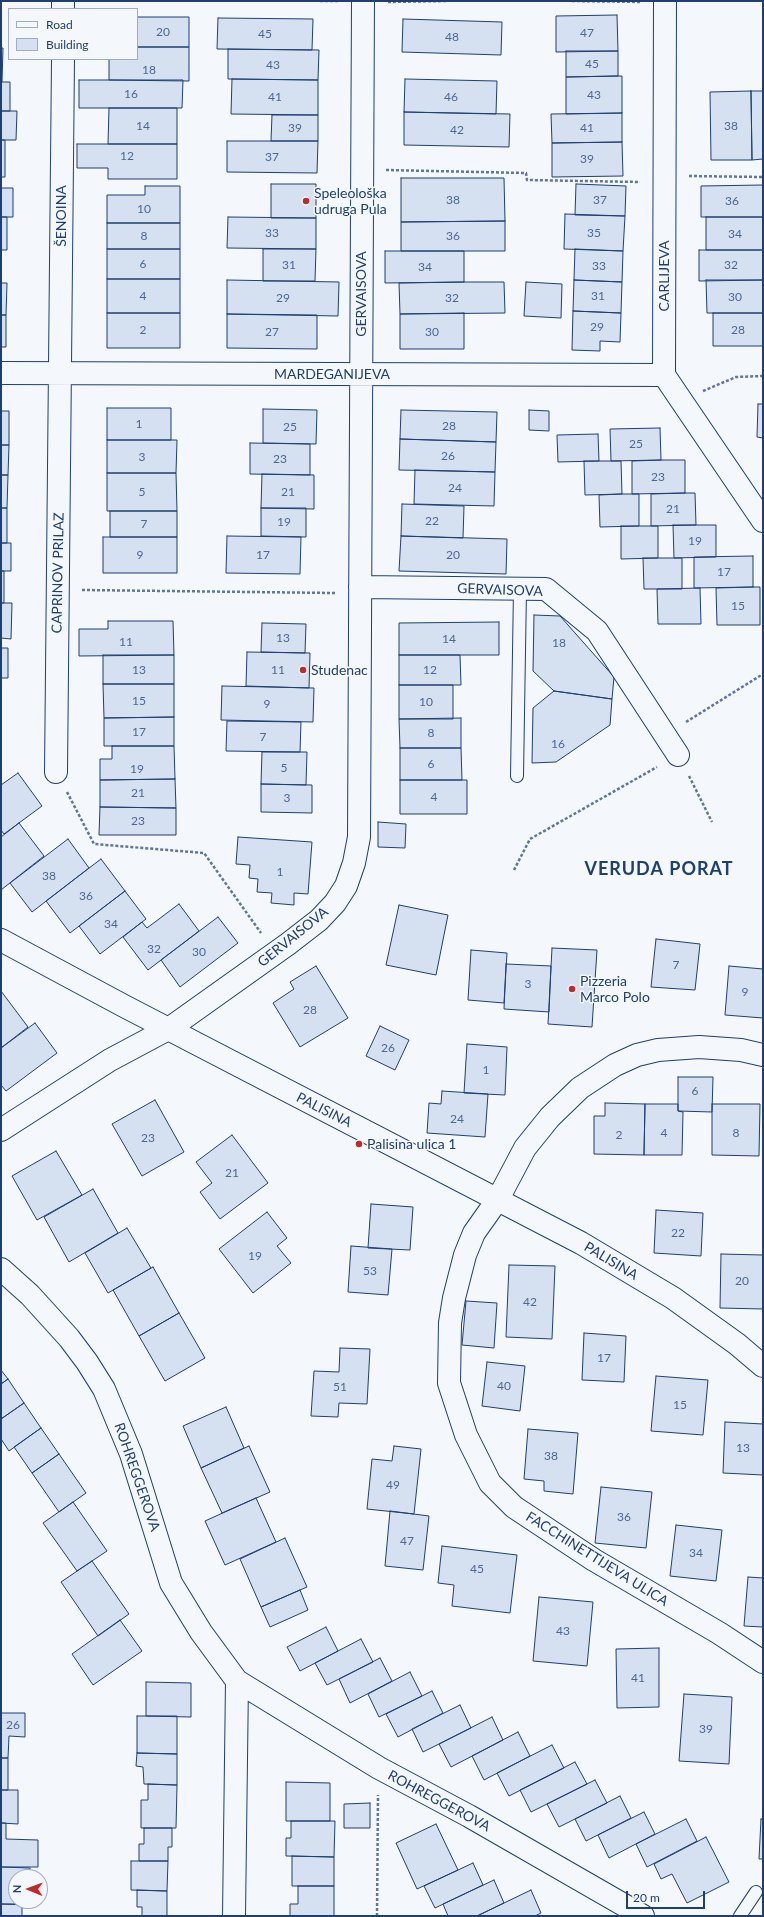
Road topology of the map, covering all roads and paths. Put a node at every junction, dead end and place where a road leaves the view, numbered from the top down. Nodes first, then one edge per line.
1 (363, 1) edge
2 (572, 1) edge
3 (666, 2) edge
4 (63, 60) edge
5 (362, 170) junction
6 (763, 176) edge
7 (665, 179) junction
8 (1, 373) edge
9 (60, 374) junction
10 (361, 374) junction
11 (664, 375) junction
12 (763, 376) edge
13 (680, 400) junction
14 (763, 521) edge
15 (520, 589) junction
16 (58, 590) junction
17 (360, 590) junction
18 (763, 674) edge
19 (665, 735) junction
20 (678, 756) junction
21 (56, 772) joint
22 (517, 776) dead end
23 (712, 822) dead end
24 (514, 870) dead end
25 (1, 940) edge
26 (275, 953) junction
27 (170, 1028) junction
28 (763, 1055) edge
29 (1, 1130) edge
30 (498, 1199) junction
31 (1, 1269) edge
32 (763, 1366) edge
33 (763, 1662) edge
34 (237, 1681) junction
35 (379, 1768) junction
36 (756, 1892) dead end
37 (234, 1916) edge
38 (377, 1916) edge
39 (643, 1916) edge
40 (740, 1916) edge

1 - 5 street, GERVAISOVA
2 - 3 path
3 - 7 street, CARLIJEVA
4 - 9 street, ŠENOINA
5 - 7 path
5 - 10 street, GERVAISOVA
6 - 7 path
7 - 11 street, CARLIJEVA
8 - 9 street, MARDEGANIJEVA
9 - 10 street, MARDEGANIJEVA
9 - 16 street, CAPRINOV PRILAZ
10 - 11 street, MARDEGANIJEVA
10 - 17 street, GERVAISOVA
11 - 13 street
12 - 13 path
13 - 14 street
15 - 17 street, GERVAISOVA
15 - 19 street, GERVAISOVA
15 - 22 lane
16 - 17 path
16 - 21 street, CAPRINOV PRILAZ
17 - 26 street, GERVAISOVA
18 - 19 path
19 - 20 street, GERVAISOVA
20 - 23 path
20 - 24 path
21 - 26 path
25 - 27 street, PALISINA
26 - 27 street, GERVAISOVA
27 - 29 street, GERVAISOVA
27 - 30 street, PALISINA
28 - 30 street, FACCHINETTIJEVA ULICA
30 - 32 street, PALISINA
30 - 33 street, FACCHINETTIJEVA ULICA
31 - 34 street, ROHREGGEROVA
34 - 35 street, ROHREGGEROVA
34 - 37 street
35 - 38 path
35 - 39 street, ROHREGGEROVA
36 - 40 lane

